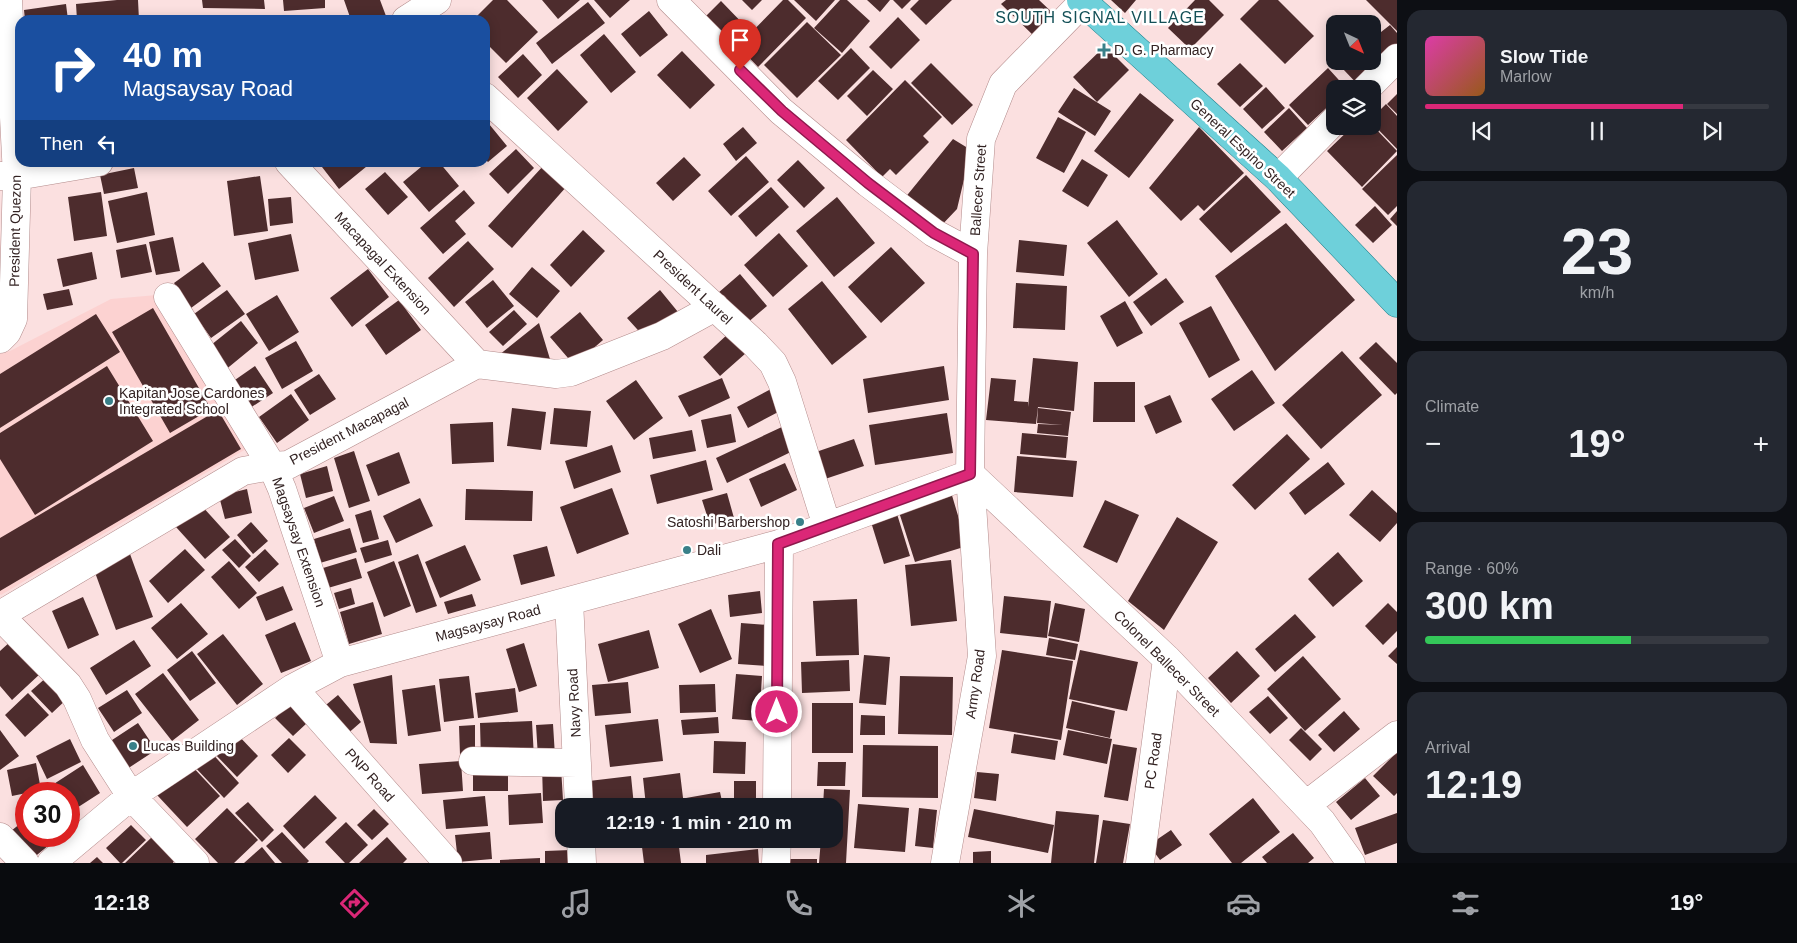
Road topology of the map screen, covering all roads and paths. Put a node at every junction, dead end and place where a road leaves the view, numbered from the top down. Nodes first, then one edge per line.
1 (8, 0) edge
2 (437, 0) edge
3 (671, 0) edge
4 (1082, 1) edge
5 (414, 15) edge
6 (1397, 58) edge
7 (1375, 80) edge
8 (490, 102) edge
9 (1326, 129) edge
10 (67, 167) edge
11 (294, 167) edge
12 (9, 176) edge
13 (1278, 178) junction
14 (973, 254) junction
15 (168, 297) dead end
16 (1397, 303) edge
17 (715, 307) junction
18 (0, 339) edge
19 (477, 364) junction
20 (272, 466) junction
21 (970, 474) junction
22 (827, 526) junction
23 (778, 544) junction
24 (569, 601) junction
25 (0, 615) edge
26 (1167, 660) junction
27 (340, 663) junction
28 (293, 688) junction
29 (1397, 735) edge
30 (473, 761) dead end
31 (577, 763) junction
32 (132, 796) junction
33 (579, 798) edge
34 (777, 798) edge
35 (1306, 805) junction
36 (0, 837) edge
37 (581, 848) edge
38 (776, 848) edge
39 (25, 863) edge
40 (50, 863) edge
41 (195, 863) edge
42 (448, 863) edge
43 (582, 863) edge
44 (776, 863) edge
45 (945, 863) edge
46 (1140, 863) edge
47 (1351, 863) edge

1 - 12 street, President Quezon
2 - 5 street
3 - 14 street
4 - 13 main road, General Espino Street
4 - 14 street, Ballecer Street
6 - 7 street
8 - 17 street, President Laurel
9 - 13 street
10 - 12 street
11 - 19 street, Macapagal Extension
12 - 18 street, President Quezon
13 - 16 main road, General Espino Street
14 - 21 street, Ballecer Street
15 - 20 street, Magsaysay Extension
17 - 19 street
17 - 22 street, President Laurel
19 - 20 street, President Macapagal
20 - 25 street, President Macapagal
20 - 27 street, Magsaysay Extension
21 - 22 street, Magsaysay Road
21 - 26 street, Colonel Ballecer Street
21 - 45 street, Army Road
22 - 23 street, Magsaysay Road
23 - 24 street, Magsaysay Road
23 - 34 street
24 - 27 street, Magsaysay Road
24 - 31 street, Navy Road
25 - 32 street
26 - 35 street, Colonel Ballecer Street
26 - 46 street, PC Road
27 - 28 street, Magsaysay Road
28 - 32 street, Magsaysay Road
28 - 42 street, PNP Road
29 - 35 street
30 - 31 street
31 - 33 street, Navy Road
32 - 40 street, Magsaysay Road
32 - 41 street
35 - 47 street, Colonel Ballecer Street
36 - 39 street
37 - 43 street
38 - 44 street

